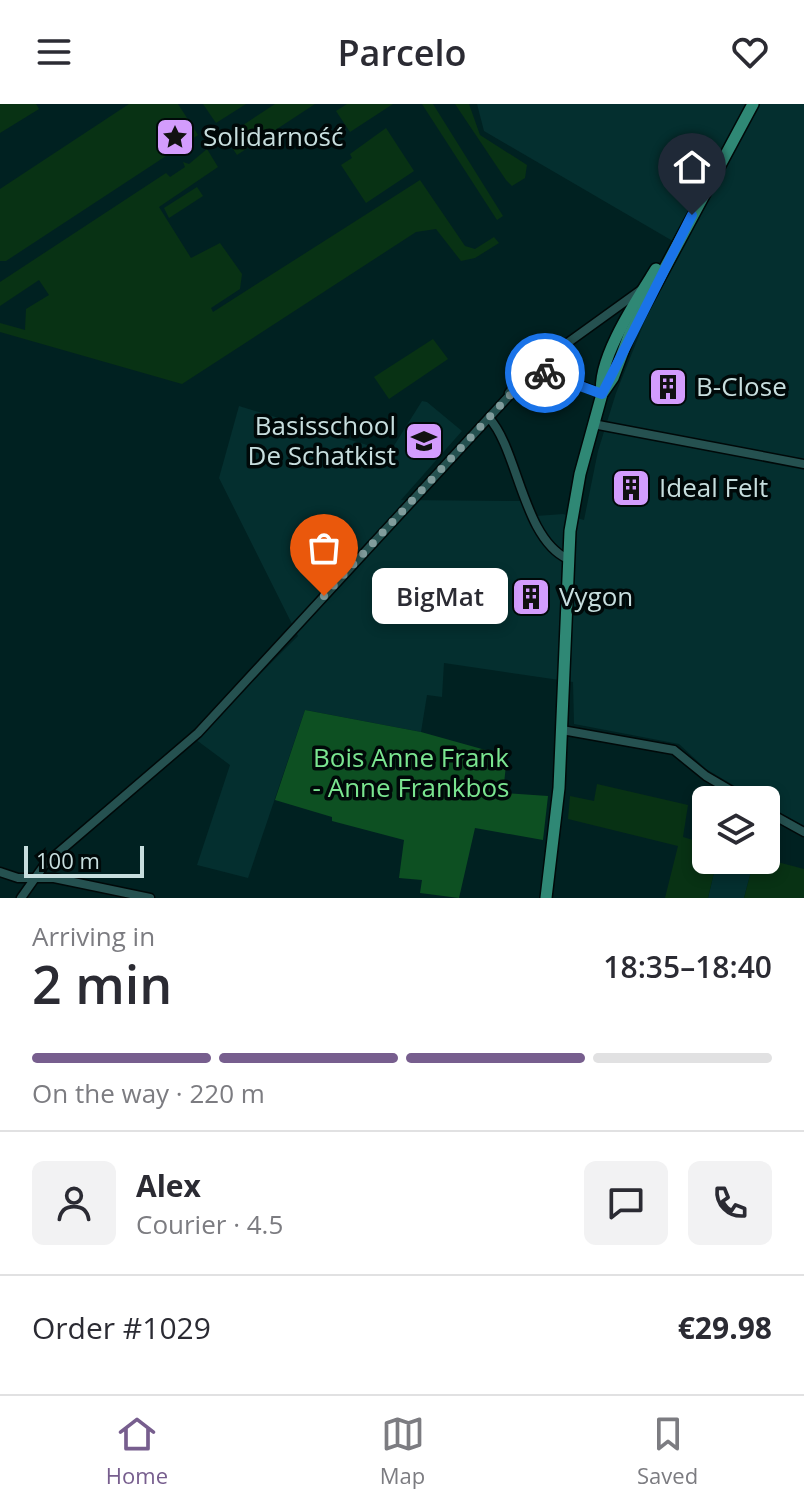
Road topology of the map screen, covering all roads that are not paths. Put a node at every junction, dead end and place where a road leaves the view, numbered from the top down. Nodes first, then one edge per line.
1 (753, 104) edge
2 (682, 233) junction
3 (644, 288) junction
4 (599, 319) junction
5 (625, 320) junction
6 (630, 333) junction
7 (546, 373) junction
8 (602, 394) junction
9 (489, 418) junction
10 (593, 424) junction
11 (804, 464) edge
12 (568, 559) junction
13 (562, 730) junction
14 (723, 786) edge
15 (780, 819) edge
16 (804, 832) edge
17 (0, 872) edge
18 (35, 880) junction
19 (21, 898) edge
20 (150, 898) edge
21 (546, 898) edge

1 - 2 main road
2 - 3 main road
2 - 6 main road
3 - 4 street
3 - 5 main road
4 - 5 street
4 - 7 street
5 - 6 street
5 - 8 main road
6 - 8 main road
7 - 8 street
7 - 9 street
8 - 10 main road
9 - 12 street
9 - 18 street
10 - 11 street
10 - 12 main road
12 - 13 main road
13 - 14 street
13 - 21 main road
15 - 16 street
17 - 18 street
18 - 19 street
18 - 20 street

